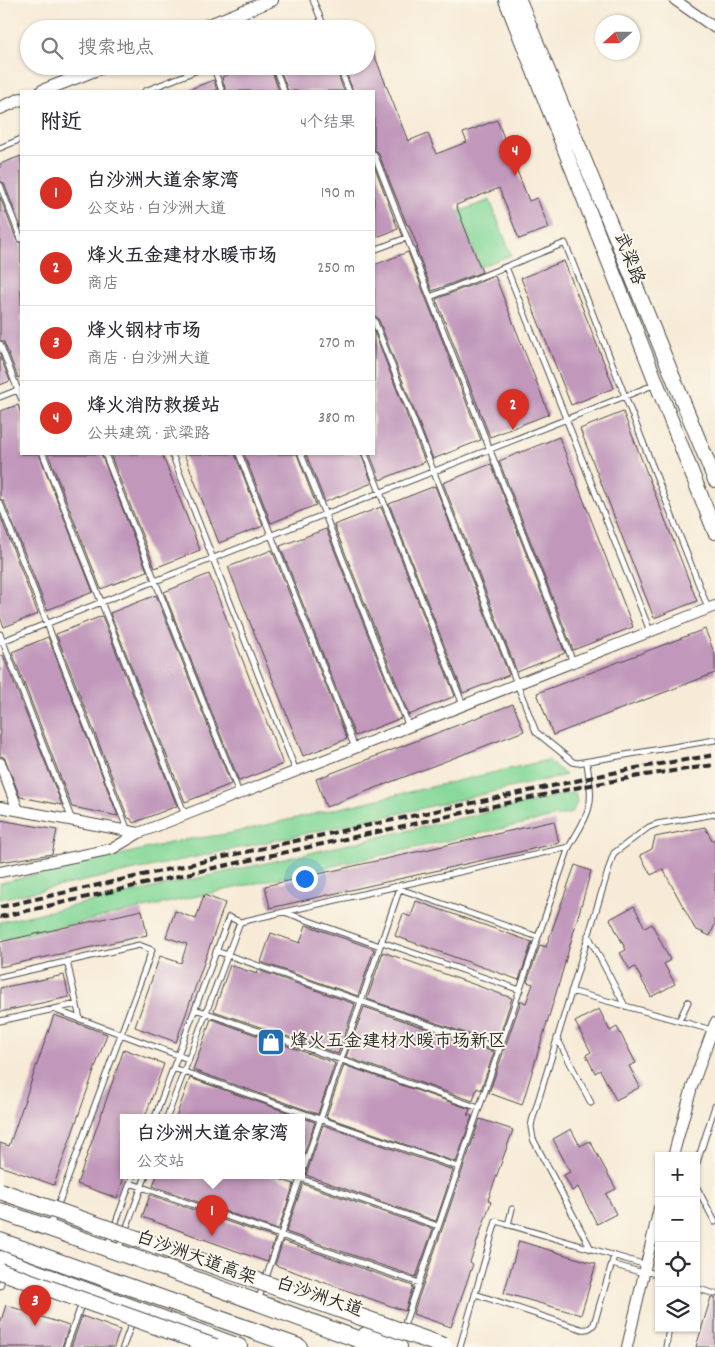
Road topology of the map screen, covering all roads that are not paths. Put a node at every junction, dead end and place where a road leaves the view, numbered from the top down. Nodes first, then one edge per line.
1 (272, 0) edge
2 (313, 0) edge
3 (506, 0) edge
4 (519, 0) edge
5 (675, 0) edge
6 (222, 20) edge
7 (321, 20) edge
8 (715, 28) edge
9 (82, 75) edge
10 (188, 75) edge
11 (216, 75) edge
12 (278, 75) edge
13 (343, 75) edge
14 (158, 89) edge
15 (45, 90) edge
16 (222, 90) edge
17 (284, 90) edge
18 (349, 90) edge
19 (20, 99) edge
20 (0, 108) edge
21 (20, 140) edge
22 (0, 148) edge
23 (375, 157) edge
24 (0, 185) edge
25 (20, 236) edge
26 (406, 238) junction
27 (375, 250) edge
28 (506, 266) junction
29 (430, 297) junction
30 (375, 323) edge
31 (0, 344) edge
32 (657, 384) junction
33 (20, 390) edge
34 (625, 396) junction
35 (0, 397) edge
36 (566, 419) junction
37 (490, 449) junction
38 (43, 455) edge
39 (105, 455) edge
40 (172, 455) edge
41 (239, 455) edge
42 (301, 455) edge
43 (365, 455) edge
44 (433, 472) junction
45 (715, 480) edge
46 (380, 492) junction
47 (0, 503) edge
48 (325, 514) junction
49 (715, 532) edge
50 (271, 535) junction
51 (213, 558) junction
52 (155, 581) junction
53 (101, 602) junction
54 (712, 608) edge
55 (47, 623) junction
56 (650, 632) junction
57 (0, 634) edge
58 (1, 641) edge
59 (573, 662) junction
60 (517, 684) junction
61 (464, 705) junction
62 (408, 727) junction
63 (715, 740) edge
64 (355, 748) junction
65 (587, 762) junction
66 (0, 763) edge
67 (296, 771) junction
68 (239, 793) junction
69 (0, 807) edge
70 (18, 810) junction
71 (185, 814) junction
72 (715, 814) edge
73 (73, 821) junction
74 (128, 831) junction
75 (139, 833) junction
76 (569, 847) junction
77 (0, 872) edge
78 (400, 887) junction
79 (283, 912) junction
80 (240, 922) junction
81 (588, 935) junction
82 (538, 937) junction
83 (381, 944) junction
84 (216, 951) junction
85 (227, 954) junction
86 (67, 961) junction
87 (0, 977) edge
88 (520, 990) junction
89 (571, 991) junction
90 (361, 1001) junction
91 (688, 1002) dead end
92 (77, 1004) junction
93 (625, 1006) junction
94 (53, 1009) junction
95 (195, 1009) junction
96 (206, 1013) junction
97 (80, 1019) junction
98 (0, 1021) edge
99 (680, 1021) junction
100 (714, 1027) edge
101 (121, 1034) junction
102 (557, 1038) junction
103 (499, 1050) junction
104 (178, 1055) junction
105 (188, 1059) junction
106 (341, 1060) junction
107 (173, 1068) junction
108 (184, 1072) junction
109 (591, 1103) dead end
110 (715, 1106) edge
111 (479, 1108) junction
112 (156, 1114) edge
113 (168, 1114) edge
114 (321, 1119) junction
115 (674, 1152) edge
116 (700, 1153) edge
117 (305, 1166) edge
118 (458, 1167) junction
119 (132, 1179) edge
120 (144, 1179) edge
121 (301, 1179) edge
122 (304, 1179) edge
123 (130, 1183) junction
124 (141, 1187) junction
125 (0, 1191) edge
126 (700, 1194) edge
127 (0, 1205) edge
128 (512, 1209) dead end
129 (0, 1211) edge
130 (715, 1222) edge
131 (51, 1224) junction
132 (508, 1225) junction
133 (655, 1225) edge
134 (438, 1226) junction
135 (281, 1235) junction
136 (0, 1241) edge
137 (113, 1246) junction
138 (591, 1249) junction
139 (614, 1256) junction
140 (3, 1264) edge
141 (612, 1264) junction
142 (644, 1270) junction
143 (655, 1274) edge
144 (419, 1284) junction
145 (0, 1286) edge
146 (700, 1289) edge
147 (86, 1291) junction
148 (475, 1294) junction
149 (715, 1294) edge
150 (259, 1298) junction
151 (137, 1309) junction
152 (668, 1332) edge
153 (66, 1347) edge
154 (123, 1347) edge
155 (214, 1347) edge
156 (239, 1347) edge
157 (300, 1347) edge
158 (379, 1347) edge
159 (398, 1347) edge
160 (450, 1347) edge
161 (627, 1347) edge
162 (666, 1347) edge

1 - 6 street
2 - 7 lane
3 - 32 main road, 武梁路
4 - 45 main road, 武梁路
5 - 8 street
9 - 15 street
10 - 14 lane
11 - 16 lane
12 - 17 lane
13 - 18 lane
19 - 20 street
21 - 22 lane
23 - 26 lane
24 - 25 lane
26 - 27 lane
26 - 29 lane
28 - 29 lane
28 - 34 lane
28 - 36 lane
29 - 37 lane
30 - 44 lane
31 - 33 lane
32 - 34 lane
32 - 49 main road, 武梁路
33 - 35 lane
34 - 36 lane
34 - 54 lane
36 - 37 lane
36 - 56 lane
37 - 44 lane
37 - 59 lane
38 - 53 lane
39 - 52 lane
40 - 51 lane
41 - 50 lane
42 - 48 lane
43 - 46 lane
44 - 46 lane
44 - 60 lane
46 - 48 lane
46 - 61 lane
47 - 55 lane
48 - 50 lane
48 - 62 lane
50 - 51 lane
50 - 64 lane
51 - 52 lane
51 - 67 lane
52 - 53 lane
52 - 68 lane
53 - 55 lane
53 - 71 lane
54 - 56 street
55 - 58 lane
55 - 74 lane
56 - 59 street
57 - 58 lane
58 - 73 lane
59 - 60 street
60 - 61 street
60 - 65 lane
61 - 62 street
62 - 64 street
63 - 65 lane
64 - 67 street
65 - 76 lane
66 - 70 street
67 - 68 street
68 - 71 street
69 - 70 street
70 - 73 street
71 - 75 street
72 - 81 lane
73 - 74 street
74 - 75 street
75 - 77 street
76 - 78 lane
76 - 82 lane
78 - 79 lane
78 - 82 lane
78 - 83 lane
79 - 80 lane
79 - 83 lane
80 - 84 lane
80 - 85 lane
81 - 89 lane
81 - 93 lane
82 - 88 lane
83 - 88 lane
83 - 90 lane
84 - 85 lane
84 - 95 lane
85 - 90 lane
85 - 96 lane
86 - 87 lane
86 - 92 lane
86 - 101 lane
88 - 103 lane
89 - 93 lane
89 - 102 lane
90 - 103 lane
90 - 106 lane
91 - 99 lane
92 - 94 lane
92 - 97 lane
93 - 99 lane
94 - 97 lane
94 - 98 lane
95 - 96 lane
95 - 104 lane
96 - 105 lane
96 - 106 lane
97 - 101 lane
99 - 100 lane
100 - 115 street
101 - 104 lane
101 - 131 lane
102 - 109 lane
102 - 138 lane
103 - 111 lane
104 - 105 lane
104 - 107 lane
105 - 108 lane
106 - 111 lane
106 - 114 lane
107 - 108 lane
107 - 112 lane
108 - 113 lane
108 - 114 lane
110 - 116 lane
111 - 118 lane
114 - 117 lane
114 - 118 lane
118 - 134 lane
119 - 123 lane
120 - 124 lane
121 - 135 lane
122 - 134 lane
123 - 124 lane
123 - 137 lane
124 - 135 lane
124 - 137 lane
125 - 160 main road, bridge
126 - 130 lane
127 - 131 main road, 白沙洲大道
128 - 132 lane
129 - 158 main road, 白沙洲大道高架
131 - 137 main road, 白沙洲大道
132 - 138 lane
132 - 148 lane
133 - 142 street
134 - 144 lane
135 - 144 lane
135 - 150 lane
136 - 157 main road
137 - 150 main road, 白沙洲大道
138 - 139 lane
139 - 141 lane
139 - 142 lane
140 - 145 lane
140 - 147 main road
140 - 155 main road, bridge
141 - 142 lane
141 - 148 lane
142 - 143 lane
142 - 161 street
144 - 159 lane
146 - 149 lane
147 - 151 main road
147 - 153 lane
148 - 160 lane
150 - 159 main road, 白沙洲大道
151 - 154 lane
151 - 156 main road
152 - 162 lane

